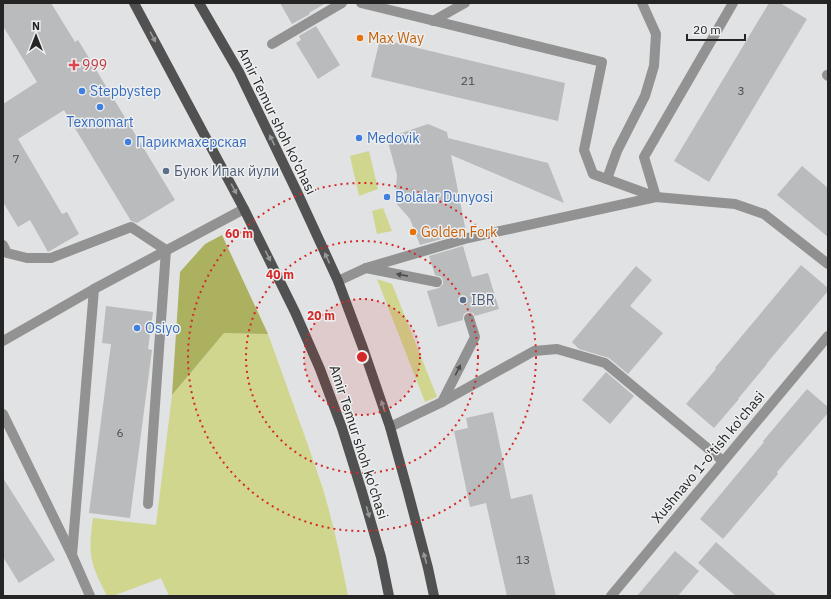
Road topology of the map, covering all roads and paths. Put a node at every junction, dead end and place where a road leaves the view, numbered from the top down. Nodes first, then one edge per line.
1 (134, 3) edge
2 (199, 3) edge
3 (342, 3) edge
4 (361, 3) edge
5 (465, 3) edge
6 (642, 3) edge
7 (733, 3) edge
8 (433, 21) junction
9 (272, 44) dead end
10 (607, 179) junction
11 (656, 197) junction
12 (244, 209) junction
13 (3, 245) edge
14 (166, 250) junction
15 (828, 264) edge
16 (366, 268) junction
17 (338, 281) junction
18 (437, 282) dead end
19 (94, 289) junction
20 (469, 318) dead end
21 (828, 336) edge
22 (4, 340) edge
23 (442, 402) junction
24 (3, 414) edge
25 (390, 427) junction
26 (723, 461) junction
27 (148, 504) dead end
28 (72, 554) junction
29 (90, 596) edge
30 (389, 596) edge
31 (434, 596) edge
32 (610, 596) edge

1 -> 12 main road, Amir Temur shoh ko'chasi
17 -> 2 main road, Amir Temur shoh ko'chasi
3 - 9 street
4 - 8 street
5 - 8 street
6 - 10 street
7 - 11 street
8 - 10 street
10 - 11 street
11 - 15 street
11 - 16 street
12 - 14 street
12 -> 30 main road, Amir Temur shoh ko'chasi
13 - 14 street
14 - 19 street
14 - 27 street
16 - 17 street
18 -> 16 street
25 -> 17 main road, Amir Temur shoh ko'chasi
19 - 22 street
19 - 28 street
23 -> 20 street
21 - 26 street, Xushnavo 1-o'tish ko'chasi
23 - 25 street
23 - 26 street
24 - 28 street
31 -> 25 main road, Amir Temur shoh ko'chasi
26 - 32 street, Xushnavo 1-o'tish ko'chasi
28 - 29 street

